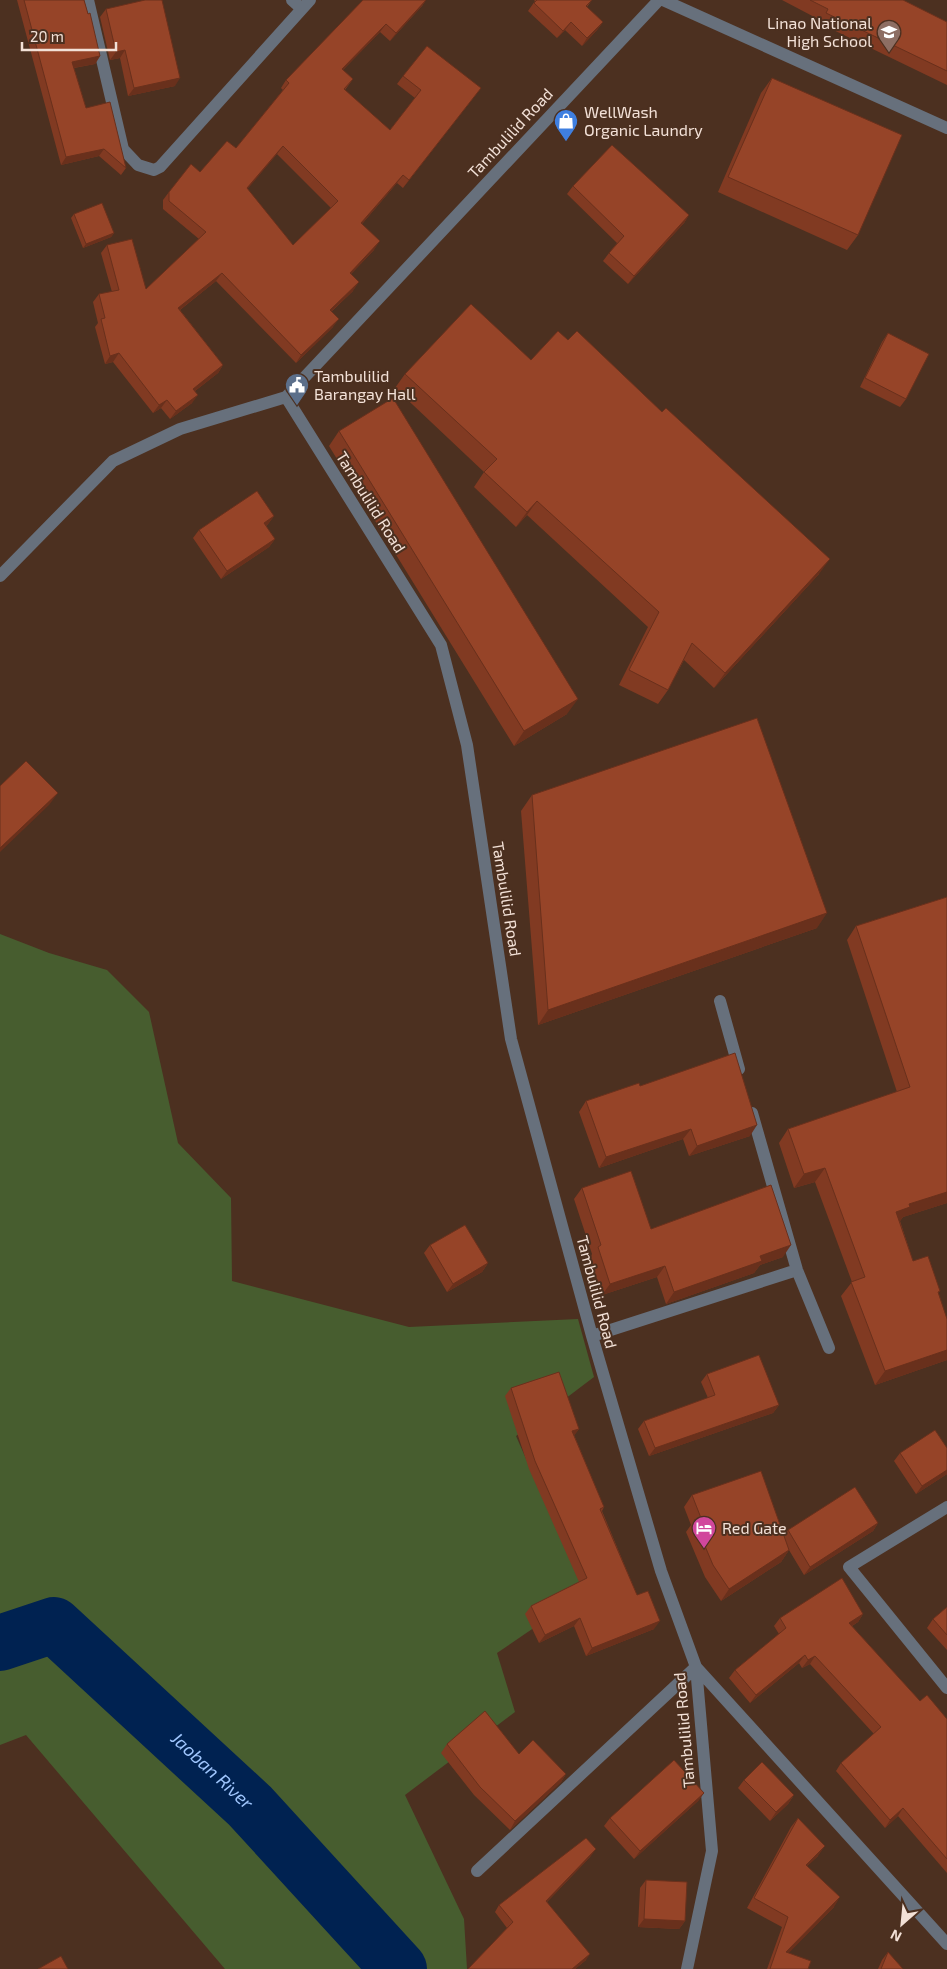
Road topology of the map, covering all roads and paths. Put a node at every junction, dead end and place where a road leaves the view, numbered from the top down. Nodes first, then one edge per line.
1 (88, 0) edge
2 (659, 0) edge
3 (664, 0) edge
4 (301, 3) edge
5 (947, 128) edge
6 (286, 397) junction
7 (0, 576) edge
8 (720, 1002) dead end
9 (742, 1078) edge
10 (747, 1097) edge
11 (797, 1270) junction
12 (592, 1336) junction
13 (829, 1348) dead end
14 (947, 1507) edge
15 (696, 1667) junction
16 (947, 1688) edge
17 (477, 1871) dead end
18 (945, 1937) edge
19 (687, 1969) edge

1 - 4 street
2 - 6 street, Tambulilid Road
3 - 5 street
6 - 7 street
6 - 12 street, Tambulilid Road
8 - 9 street
10 - 11 street
11 - 12 street
11 - 13 street
12 - 15 street, Tambulilid Road
14 - 16 street
15 - 17 street
15 - 18 street
15 - 19 street, Tambulilid Road

